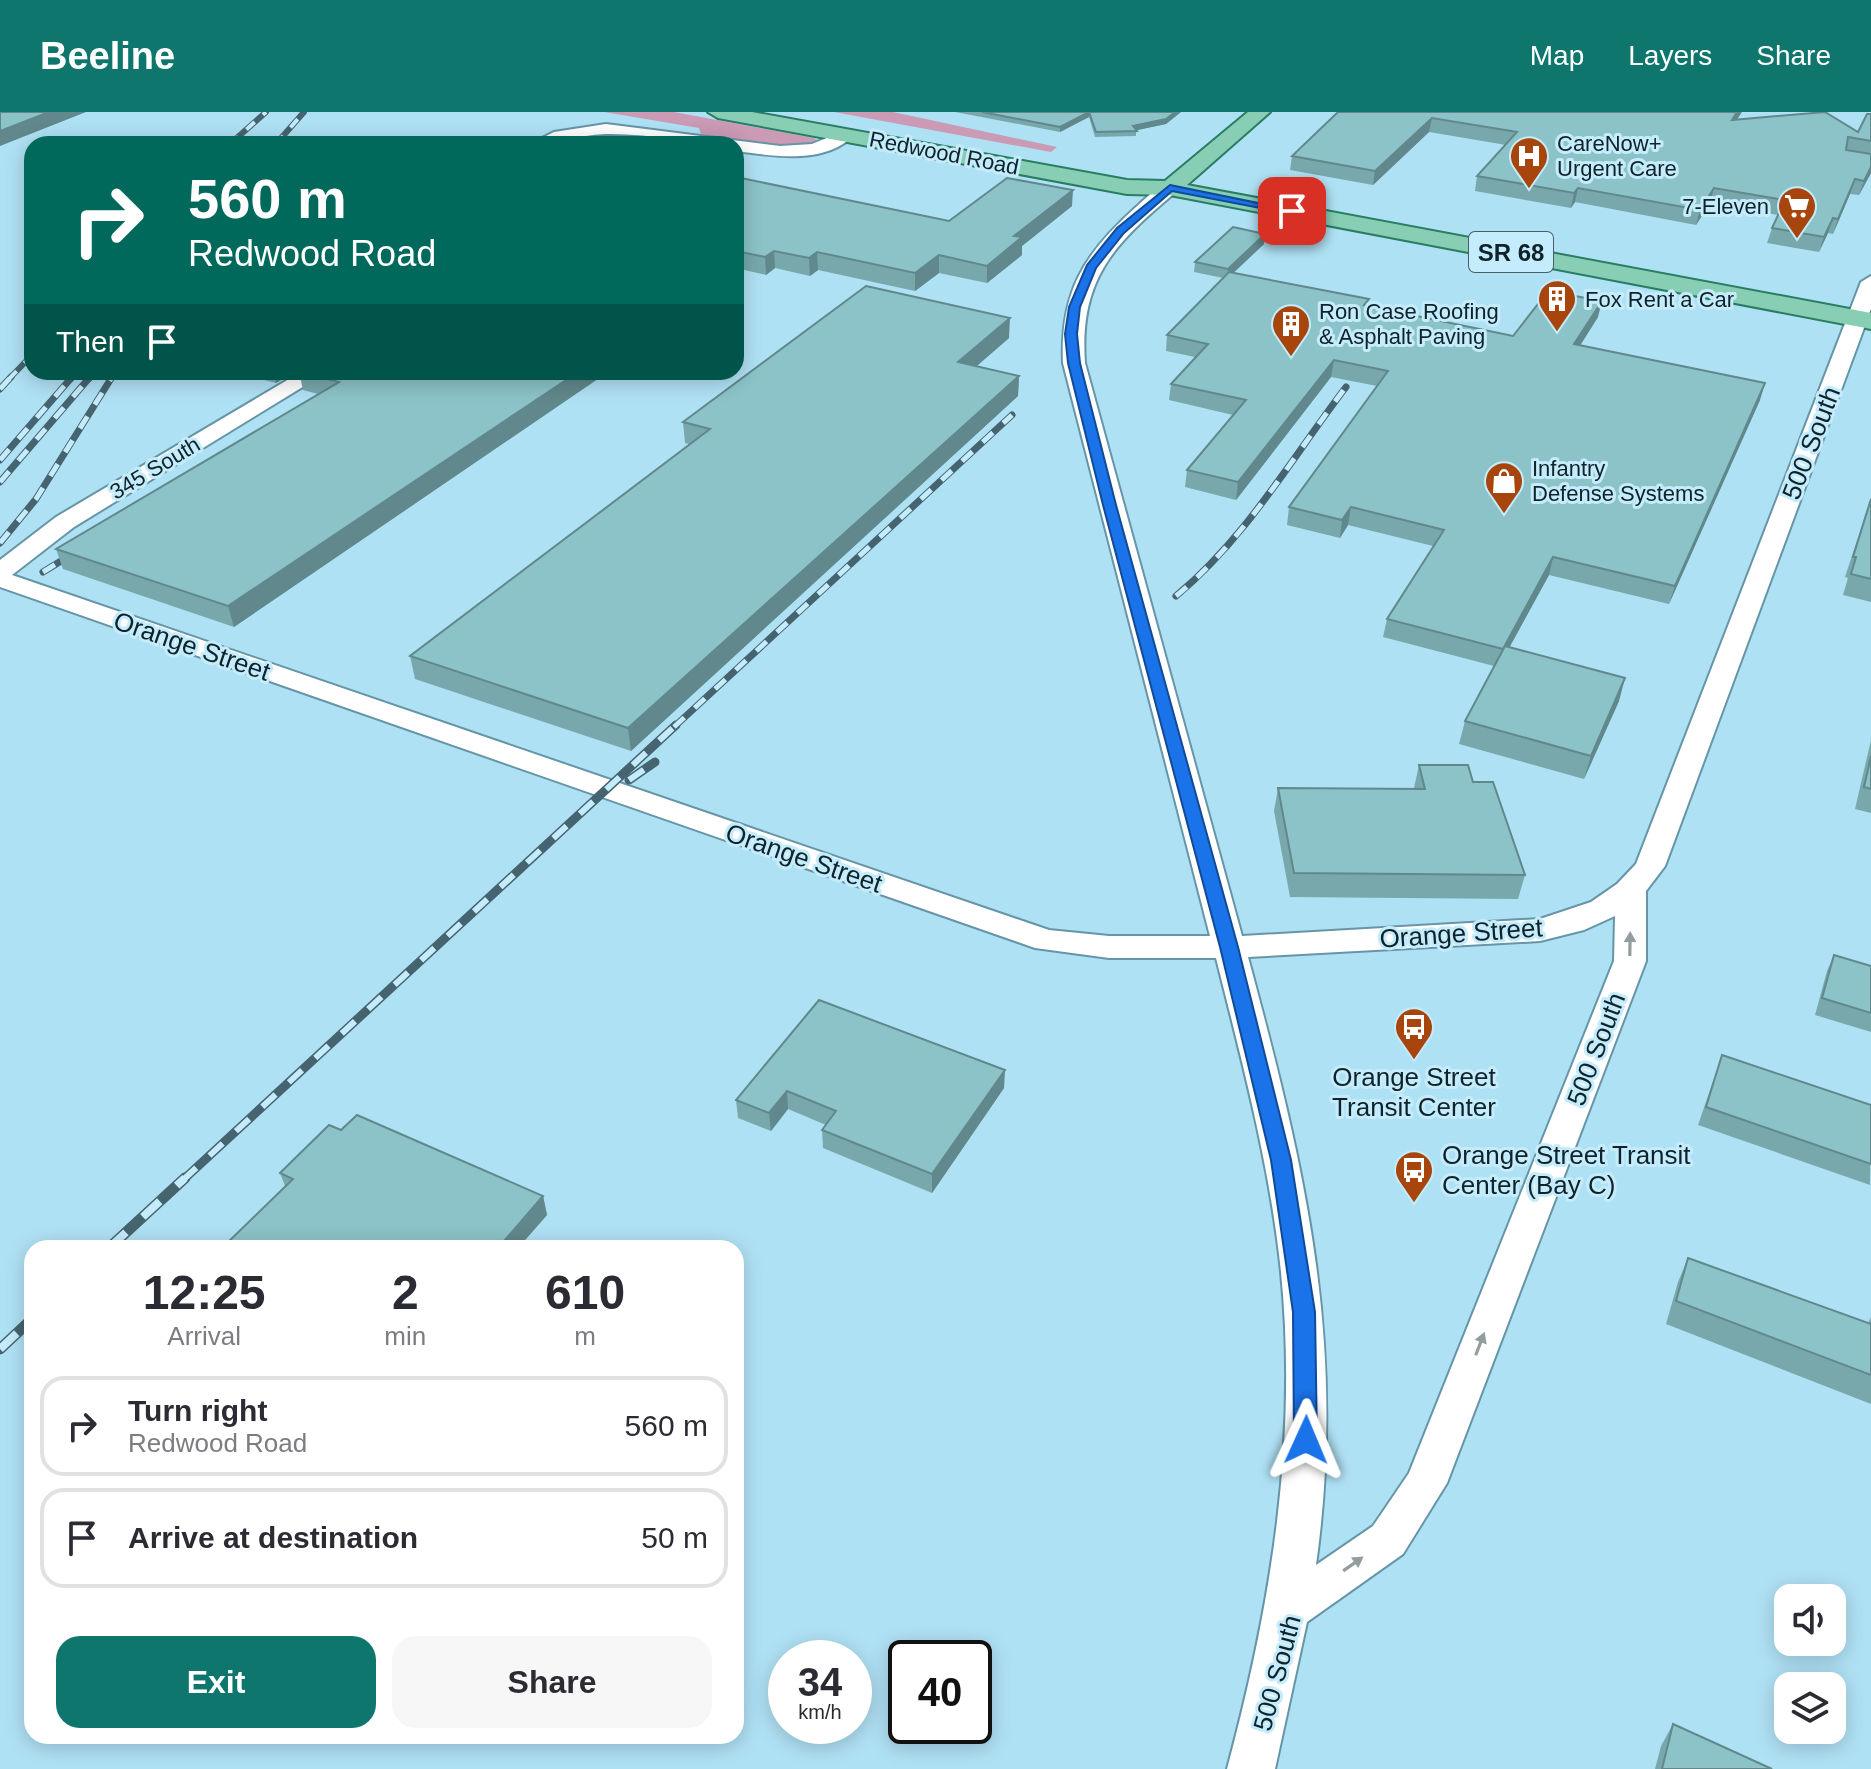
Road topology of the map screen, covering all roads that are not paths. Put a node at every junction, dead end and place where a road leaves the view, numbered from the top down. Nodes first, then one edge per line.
1 (718, 112) edge
2 (784, 112) edge
3 (1260, 112) edge
4 (846, 135) junction
5 (556, 136) edge
6 (669, 136) edge
7 (744, 147) edge
8 (1170, 188) junction
9 (1871, 282) edge
10 (1864, 319) edge
11 (303, 380) edge
12 (0, 572) edge
13 (0, 579) edge
14 (1631, 891) junction
15 (1229, 947) junction
16 (1289, 1609) junction
17 (1251, 1769) edge

1 - 4 main road, Redwood Road / SR 68
2 - 8 main road, Redwood Road / SR 68
3 - 8 main road
4 - 7 street
4 - 8 main road, Redwood Road / SR 68
5 - 6 street
8 - 10 main road, Redwood Road / SR 68
8 - 15 street
9 - 10 street, 500 South
10 - 14 street, 500 South
11 - 12 street, 345 South
13 - 15 street, Orange Street
14 - 15 street, Orange Street
16 -> 14 street, 500 South
15 - 16 street
16 - 17 street, 500 South

